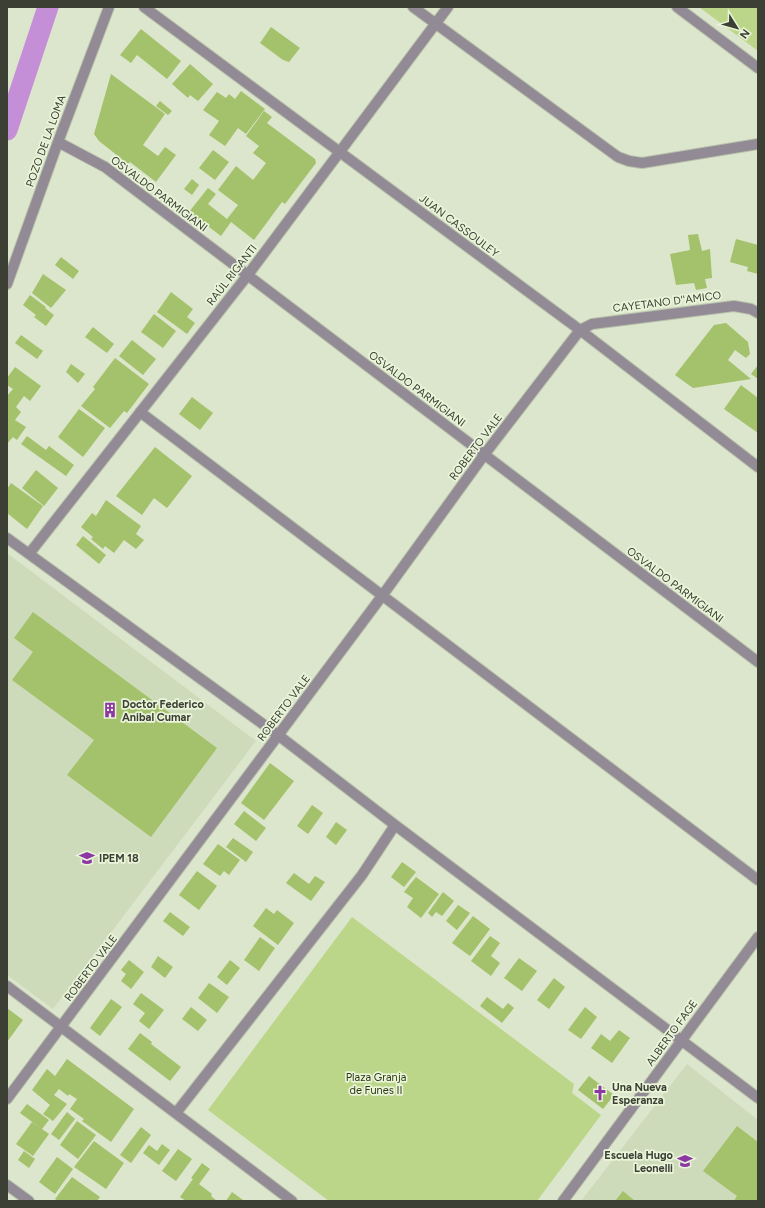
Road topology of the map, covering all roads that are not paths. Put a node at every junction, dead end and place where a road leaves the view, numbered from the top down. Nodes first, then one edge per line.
1 (109, 7) edge
2 (144, 7) edge
3 (413, 7) edge
4 (448, 7) edge
5 (677, 7) edge
6 (435, 24) junction
7 (758, 68) edge
8 (58, 142) junction
9 (758, 144) edge
10 (340, 152) junction
11 (247, 276) junction
12 (7, 284) edge
13 (758, 313) edge
14 (580, 330) junction
15 (140, 412) junction
16 (484, 454) junction
17 (758, 467) edge
18 (7, 538) edge
19 (29, 554) junction
20 (382, 596) junction
21 (758, 662) edge
22 (278, 735) junction
23 (396, 825) junction
24 (758, 880) edge
25 (758, 937) edge
26 (7, 986) edge
27 (62, 1027) junction
28 (682, 1040) junction
29 (758, 1098) edge
30 (7, 1099) edge
31 (176, 1113) junction
32 (7, 1185) edge
33 (29, 1201) edge
34 (292, 1201) edge
35 (563, 1201) edge

1 - 8 street, POZO DE LA LOMA
2 - 10 street, JUAN CASSOULEY
3 - 6 street
4 - 6 street, RAÚL RIGANTI
5 - 7 street
6 - 9 street
6 - 10 street, RAÚL RIGANTI
8 - 11 street, OSVALDO PARMIGIANI
8 - 12 street, POZO DE LA LOMA
10 - 11 street, RAÚL RIGANTI
10 - 14 street, JUAN CASSOULEY
11 - 15 street, RAÚL RIGANTI
11 - 16 street, OSVALDO PARMIGIANI
13 - 14 street, CAYETANO D''AMICO
14 - 16 street, ROBERTO VALE
14 - 17 street, JUAN CASSOULEY
15 - 19 street, RAÚL RIGANTI
15 - 20 street
16 - 20 street, ROBERTO VALE
16 - 21 street, OSVALDO PARMIGIANI
18 - 19 street
19 - 22 street
20 - 22 street, ROBERTO VALE
20 - 24 street
22 - 23 street
22 - 27 street, ROBERTO VALE
23 - 28 street
23 - 31 street
25 - 28 street, ALBERTO FAGE
26 - 27 street
27 - 30 street, ROBERTO VALE
27 - 31 street
28 - 29 street
28 - 35 street, ALBERTO FAGE
31 - 34 street
32 - 33 street

